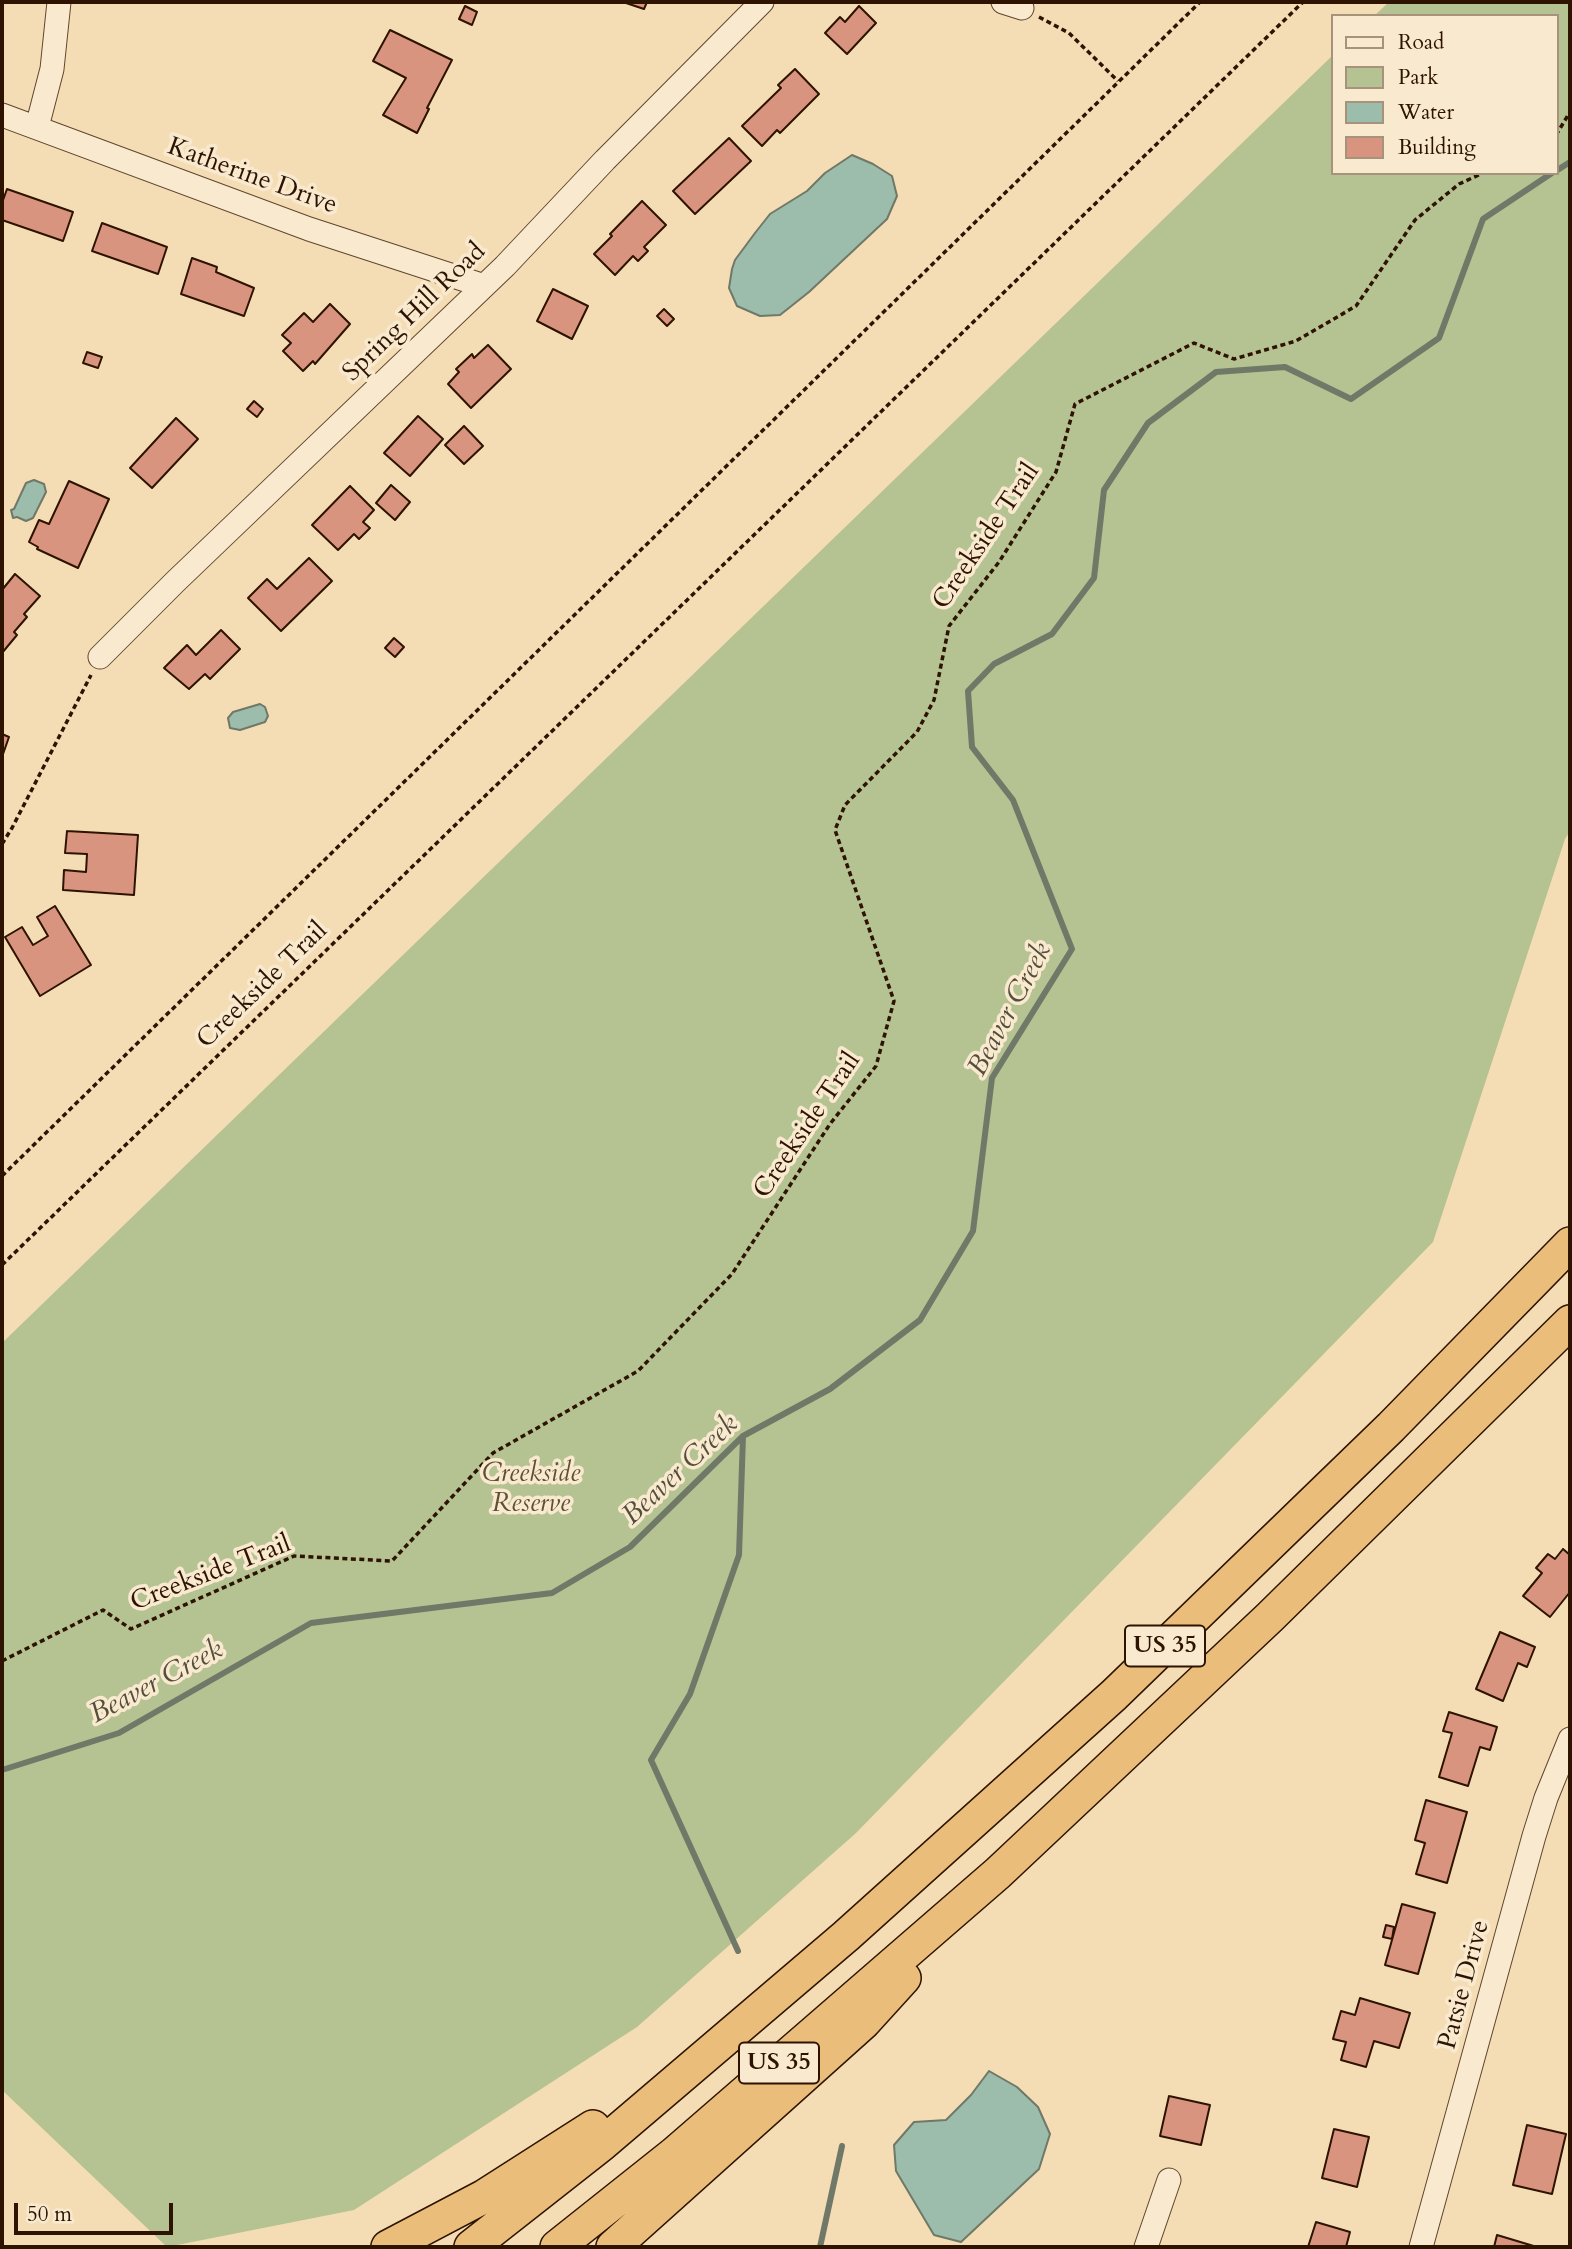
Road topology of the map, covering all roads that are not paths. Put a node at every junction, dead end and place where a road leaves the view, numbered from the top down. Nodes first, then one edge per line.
1 (59, 2) edge
2 (762, 2) edge
3 (2, 115) edge
4 (37, 128) junction
5 (484, 286) junction
6 (100, 657) road end
7 (1570, 1244) edge
8 (1570, 1322) edge
9 (1570, 1739) edge
10 (998, 1873) junction
11 (740, 2027) junction
12 (1169, 2180) dead end
13 (388, 2247) edge
14 (471, 2247) edge
15 (557, 2247) edge
16 (613, 2247) edge
17 (1146, 2247) edge
18 (1421, 2247) edge

1 - 4 street
2 - 5 street, Spring Hill Road
3 - 4 street, Katherine Drive
4 - 5 street, Katherine Drive
5 - 6 street, Spring Hill Road
7 - 11 highway, US 35
8 - 10 highway, US 35
9 - 18 street, Patsie Drive
10 - 15 highway, US 35
10 - 16 highway
11 - 13 highway
11 - 14 highway, US 35
12 - 17 street

